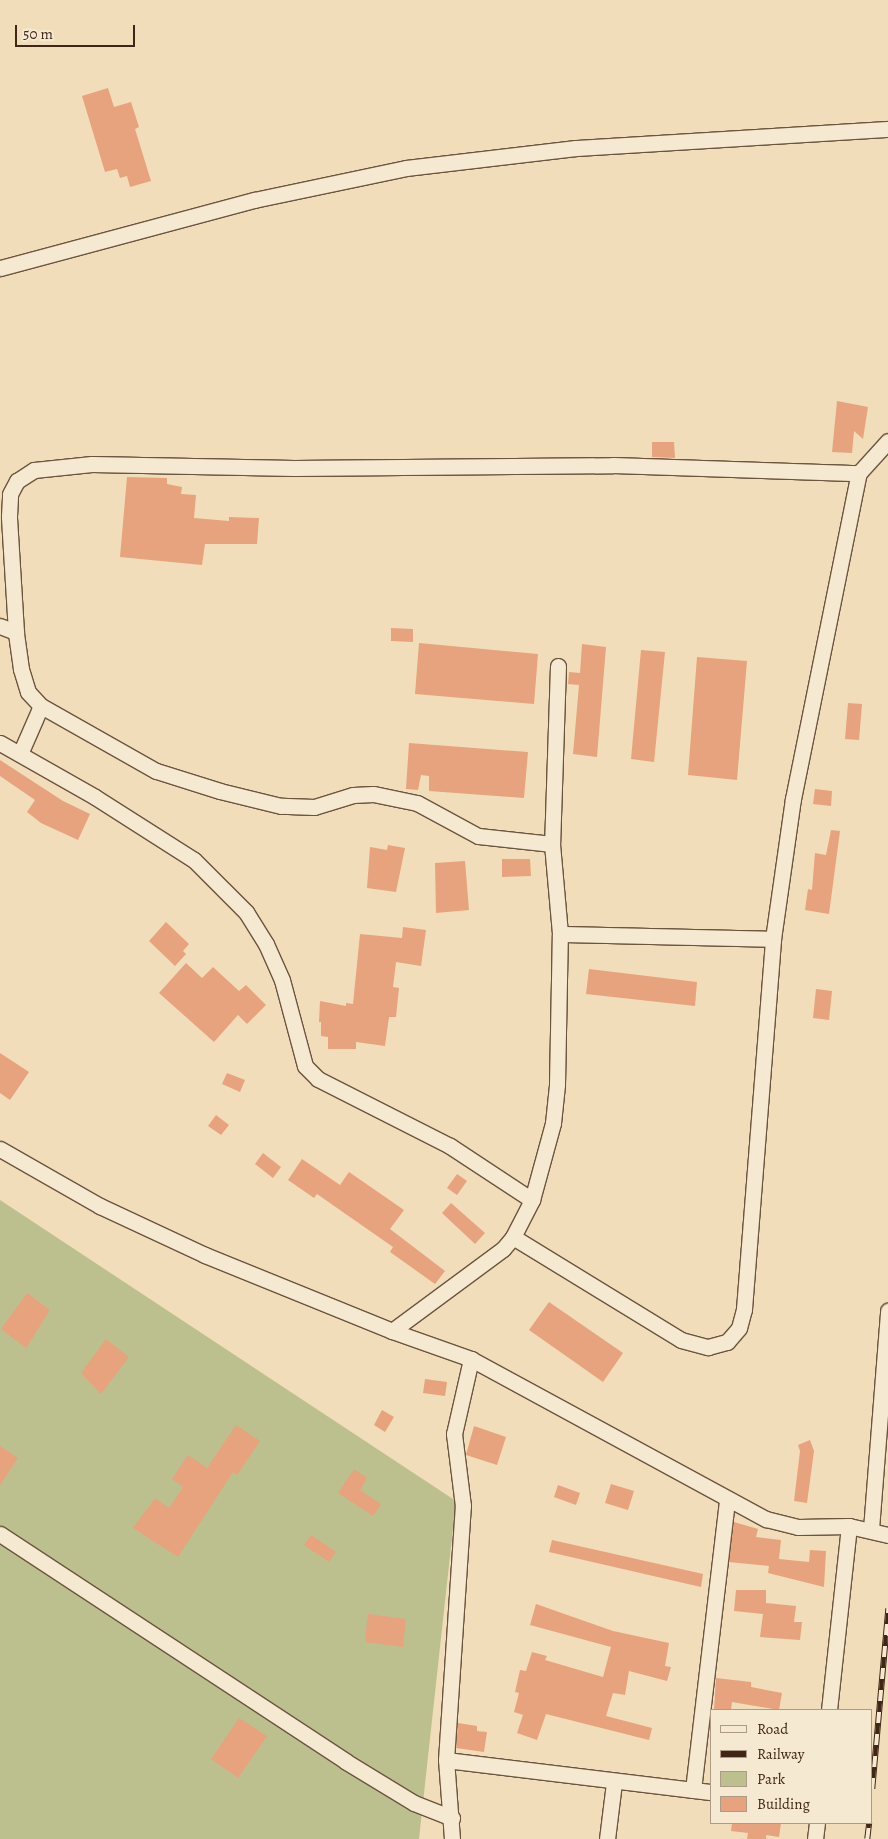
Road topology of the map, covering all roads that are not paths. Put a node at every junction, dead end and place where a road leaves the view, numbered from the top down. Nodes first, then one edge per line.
1 (888, 129) edge
2 (0, 268) edge
3 (888, 441) edge
4 (859, 473) junction
5 (0, 626) edge
6 (16, 632) junction
7 (558, 666) dead end
8 (41, 706) junction
9 (0, 743) edge
10 (20, 754) junction
11 (552, 844) junction
12 (560, 934) junction
13 (773, 939) junction
14 (0, 1149) edge
15 (532, 1200) junction
16 (513, 1237) junction
17 (888, 1311) edge
18 (392, 1330) junction
19 (471, 1359) junction
20 (728, 1499) junction
21 (849, 1526) junction
22 (871, 1529) junction
23 (0, 1534) edge
24 (888, 1536) edge
25 (829, 1709) edge
26 (446, 1760) junction
27 (614, 1783) junction
28 (693, 1790) junction
29 (710, 1792) edge
30 (452, 1818) junction
31 (817, 1824) edge
32 (452, 1839) edge
33 (607, 1839) edge
34 (815, 1839) edge

1 - 2 street
3 - 4 street
4 - 6 street
4 - 13 street
5 - 6 street
6 - 8 street
7 - 11 street
8 - 10 street
8 - 11 street
9 - 10 street
10 - 15 street
11 - 12 street
12 - 13 street
12 - 15 street
13 - 16 street
14 - 18 street
15 - 16 street
16 - 18 street
17 - 22 street
18 - 19 street
19 - 20 street
19 - 26 street
20 - 21 street
20 - 28 street
21 - 22 street
21 - 25 street
22 - 24 street
23 - 30 street
26 - 27 street
26 - 30 street
27 - 28 street
27 - 33 street
28 - 29 street
30 - 32 street
31 - 34 street

